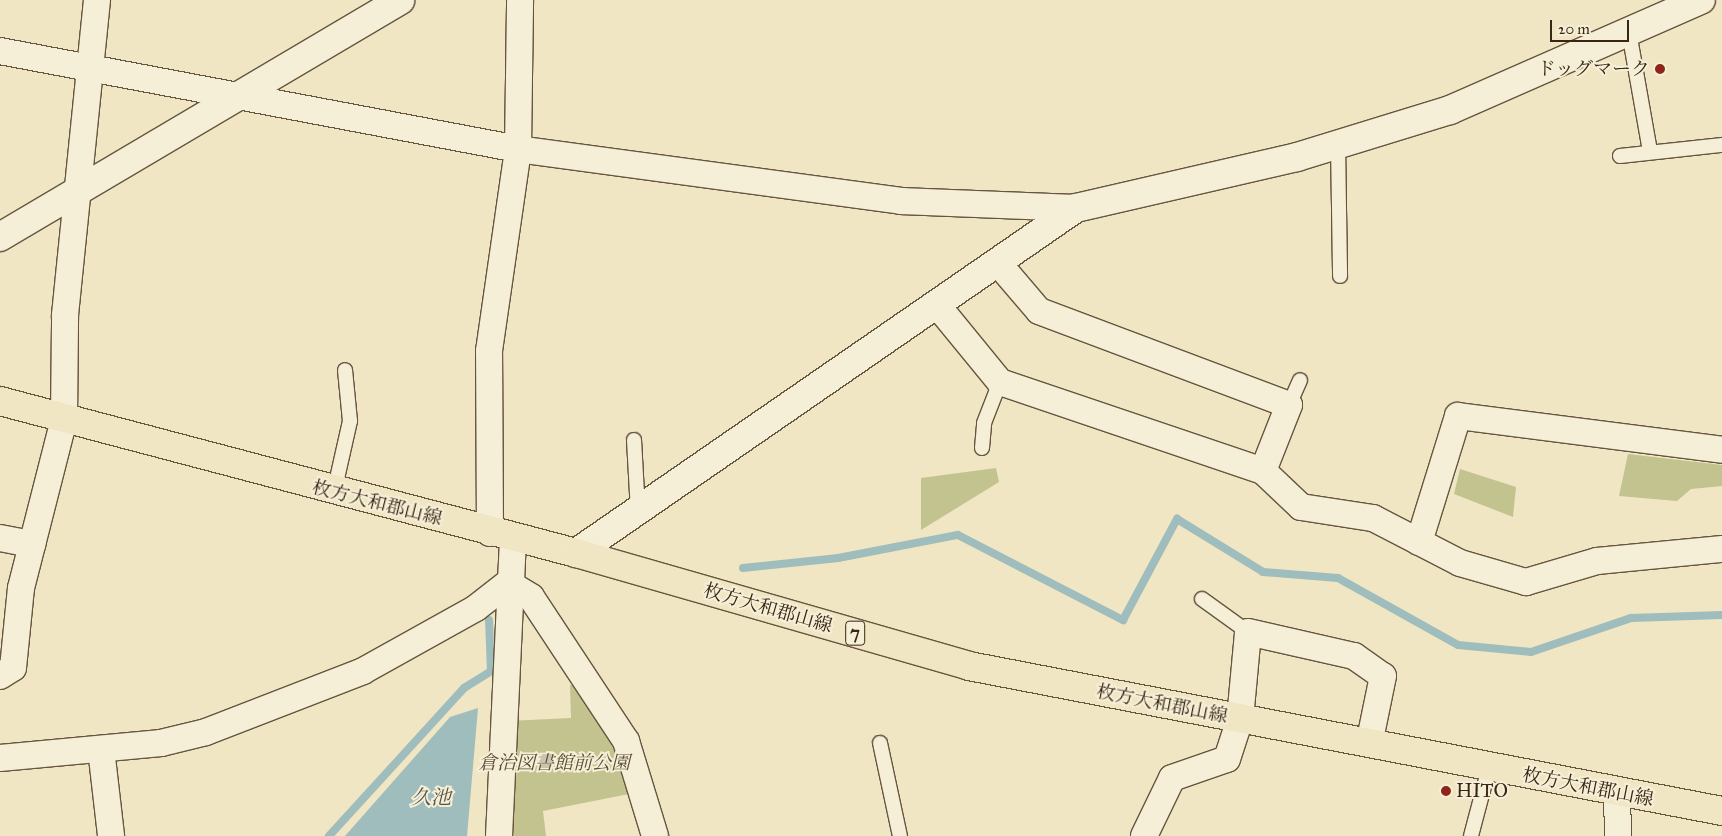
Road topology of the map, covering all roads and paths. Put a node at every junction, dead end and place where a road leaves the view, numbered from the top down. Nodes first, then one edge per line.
1 (97, 0) edge
2 (400, 0) edge
3 (520, 0) edge
4 (1702, 0) edge
5 (1629, 32) junction
6 (0, 51) edge
7 (92, 67) junction
8 (240, 96) junction
9 (1338, 144) junction
10 (1722, 145) edge
11 (518, 149) junction
12 (1650, 151) junction
13 (1620, 156) dead end
14 (75, 194) junction
15 (1076, 208) junction
16 (0, 237) edge
17 (998, 263) junction
18 (1340, 276) dead end
19 (937, 305) junction
20 (345, 370) dead end
21 (1300, 380) dead end
22 (1000, 382) junction
23 (0, 402) edge
24 (1290, 405) junction
25 (64, 419) junction
26 (634, 440) dead end
27 (982, 448) dead end
28 (1722, 450) edge
29 (1263, 471) junction
30 (334, 492) junction
31 (638, 512) junction
32 (502, 536) junction
33 (0, 538) edge
34 (1419, 542) junction
35 (32, 544) junction
36 (1722, 549) edge
37 (576, 553) junction
38 (508, 583) junction
39 (1202, 599) dead end
40 (1248, 632) junction
41 (0, 676) edge
42 (1240, 719) junction
43 (880, 743) dead end
44 (1369, 744) junction
45 (102, 749) junction
46 (0, 758) edge
47 (1489, 768) junction
48 (1617, 793) junction
49 (1722, 811) edge
50 (111, 836) edge
51 (499, 836) edge
52 (655, 836) edge
53 (900, 836) edge
54 (1144, 836) edge
55 (1471, 836) edge
56 (1618, 836) edge

1 - 7 street
2 - 8 street
3 - 11 street
4 - 5 street
5 - 9 street
5 - 12 lane
6 - 7 street
7 - 8 street
7 - 14 street
8 - 11 street
8 - 14 street
9 - 15 street
9 - 18 lane
10 - 12 lane
11 - 15 street
11 - 32 street
12 - 13 lane
14 - 16 street
14 - 25 street
15 - 17 street
17 - 19 street
17 - 24 street
19 - 22 street
19 - 31 street
20 - 30 lane
21 - 24 lane
22 - 27 lane
22 - 29 street
23 - 25 main road, 枚方大和郡山線 / 7
24 - 29 street
25 - 30 main road, 枚方大和郡山線 / 7
25 - 35 street
26 - 31 lane
28 - 34 street
29 - 34 street
30 - 32 main road, 枚方大和郡山線 / 7
31 - 37 street
32 - 37 main road, 枚方大和郡山線 / 7
32 - 38 street
33 - 35 street
34 - 36 street
35 - 41 street
37 - 42 main road, 枚方大和郡山線 / 7
38 - 45 street
38 - 51 street
38 - 52 street
39 - 40 lane
40 - 42 street
40 - 44 street
42 - 44 main road, 枚方大和郡山線 / 7
42 - 54 street
43 - 53 lane
44 - 47 main road, 枚方大和郡山線 / 7
45 - 46 street
45 - 50 street
47 - 48 main road, 枚方大和郡山線 / 7
47 - 55 lane
48 - 49 main road, 枚方大和郡山線 / 7
48 - 56 street

